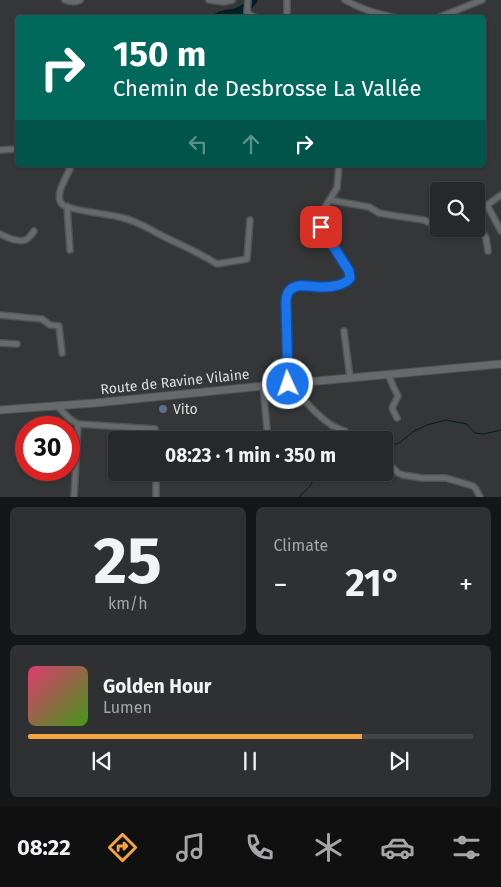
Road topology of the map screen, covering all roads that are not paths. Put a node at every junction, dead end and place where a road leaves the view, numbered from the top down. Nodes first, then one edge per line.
1 (65, 0) edge
2 (80, 0) edge
3 (209, 0) edge
4 (232, 0) edge
5 (248, 0) edge
6 (287, 0) edge
7 (345, 0) edge
8 (482, 0) edge
9 (251, 15) edge
10 (287, 15) edge
11 (384, 15) edge
12 (445, 15) edge
13 (0, 150) edge
14 (15, 150) edge
15 (68, 167) edge
16 (339, 167) edge
17 (501, 194) edge
18 (330, 200) junction
19 (486, 205) joint
20 (67, 206) junction
21 (250, 220) dead end
22 (430, 223) edge
23 (34, 231) dead end
24 (501, 231) edge
25 (0, 234) edge
26 (485, 236) edge
27 (70, 250) dead end
28 (488, 251) dead end
29 (0, 315) edge
30 (344, 331) dead end
31 (0, 343) edge
32 (17, 344) dead end
33 (62, 353) dead end
34 (501, 364) edge
35 (388, 374) junction
36 (350, 378) junction
37 (290, 384) junction
38 (263, 386) junction
39 (57, 406) junction
40 (0, 410) edge
41 (67, 416) edge
42 (397, 418) dead end
43 (80, 424) edge
44 (154, 431) edge
45 (267, 431) edge
46 (344, 431) dead end
47 (393, 468) edge
48 (75, 481) edge
49 (156, 481) edge
50 (74, 497) edge
51 (156, 497) edge
52 (480, 497) edge

1 - 2 street
3 - 4 street
5 - 9 street
6 - 10 street
7 - 11 street
8 - 12 street
13 - 14 street
15 - 20 street
16 - 18 street
17 - 19 street
18 - 22 street
18 - 37 street
19 - 24 street
20 - 21 street
20 - 27 street
23 - 25 street
26 - 28 street
29 - 33 street
30 - 36 street
31 - 32 street
34 - 35 main road, Route de Ravine Vilaine
35 - 36 main road, Route de Ravine Vilaine
35 - 42 street
36 - 37 main road, Route de Ravine Vilaine
37 - 38 main road, Route de Ravine Vilaine
37 - 46 street
38 - 39 main road, Route de Ravine Vilaine
38 - 45 street
39 - 40 main road, Route de Ravine Vilaine
39 - 41 street
43 - 44 street
47 - 52 street
48 - 50 street
49 - 51 street

